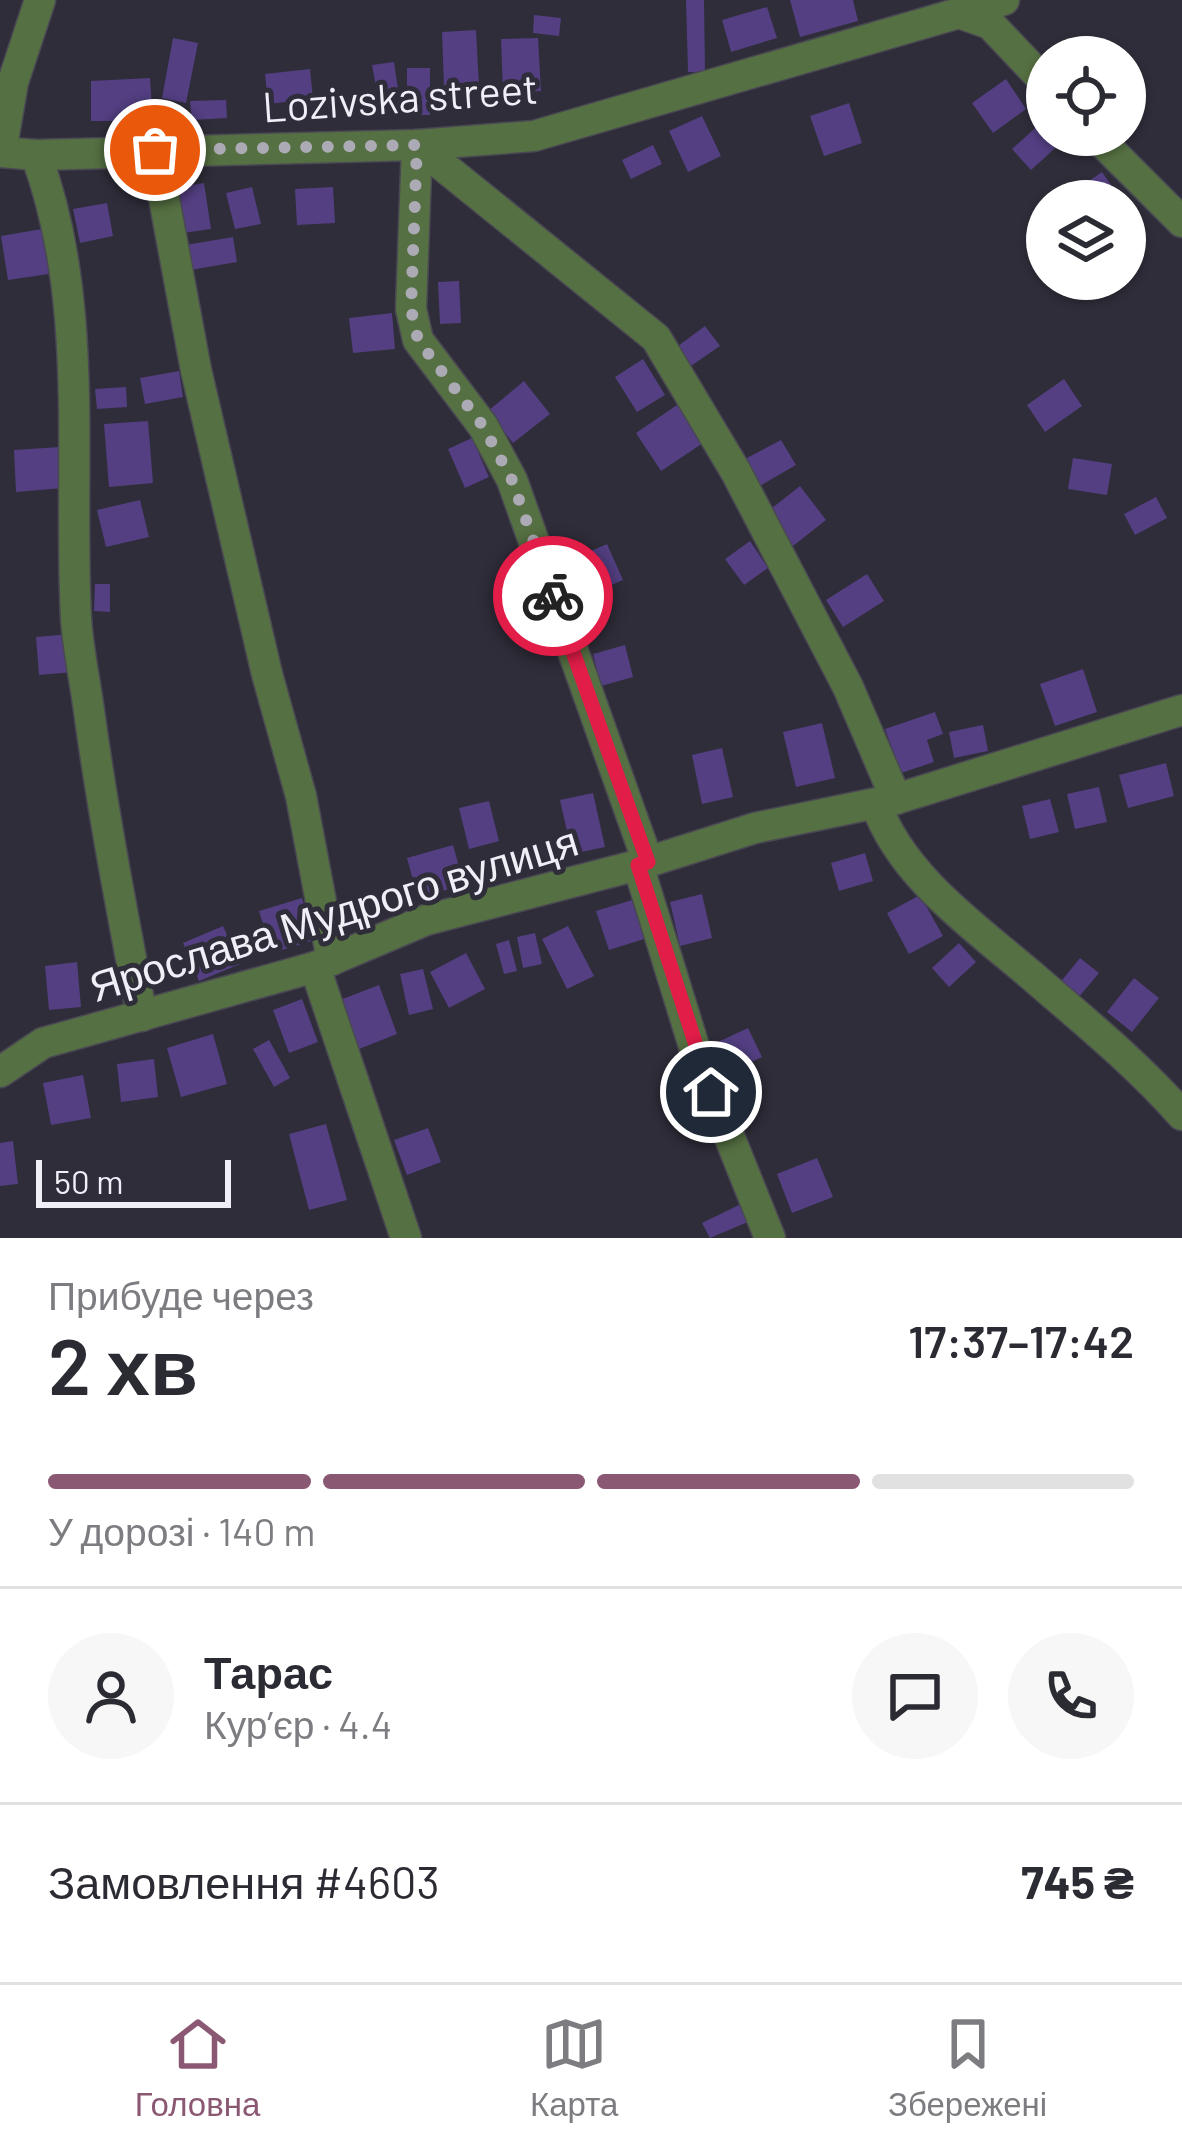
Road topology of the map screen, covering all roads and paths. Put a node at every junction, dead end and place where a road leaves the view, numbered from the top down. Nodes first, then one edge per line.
1 (40, 0) edge
2 (1004, 0) edge
3 (962, 14) junction
4 (1026, 62) edge
5 (417, 145) junction
6 (155, 150) junction
7 (1, 152) edge
8 (36, 155) junction
9 (1116, 156) edge
10 (1182, 223) edge
11 (1182, 710) edge
12 (886, 802) junction
13 (643, 864) junction
14 (323, 964) junction
15 (142, 1016) junction
16 (0, 1072) edge
17 (1182, 1115) edge
18 (406, 1238) edge
19 (770, 1238) edge

1 - 7 street
2 - 3 street, Lozivska street
3 - 4 street
3 - 5 street, Lozivska street
5 - 6 street, Lozivska street
5 - 12 street
5 - 13 street
6 - 8 street, Lozivska street
6 - 14 street
7 - 8 street, Lozivska street
8 - 15 street
9 - 10 street
11 - 12 street, Ярослава Мудрого вулиця
12 - 13 street, Ярослава Мудрого вулиця
12 - 17 street
13 - 14 street, Ярослава Мудрого вулиця
13 - 19 street
14 - 15 street, Ярослава Мудрого вулиця
14 - 18 street
15 - 16 street, Ярослава Мудрого вулиця

